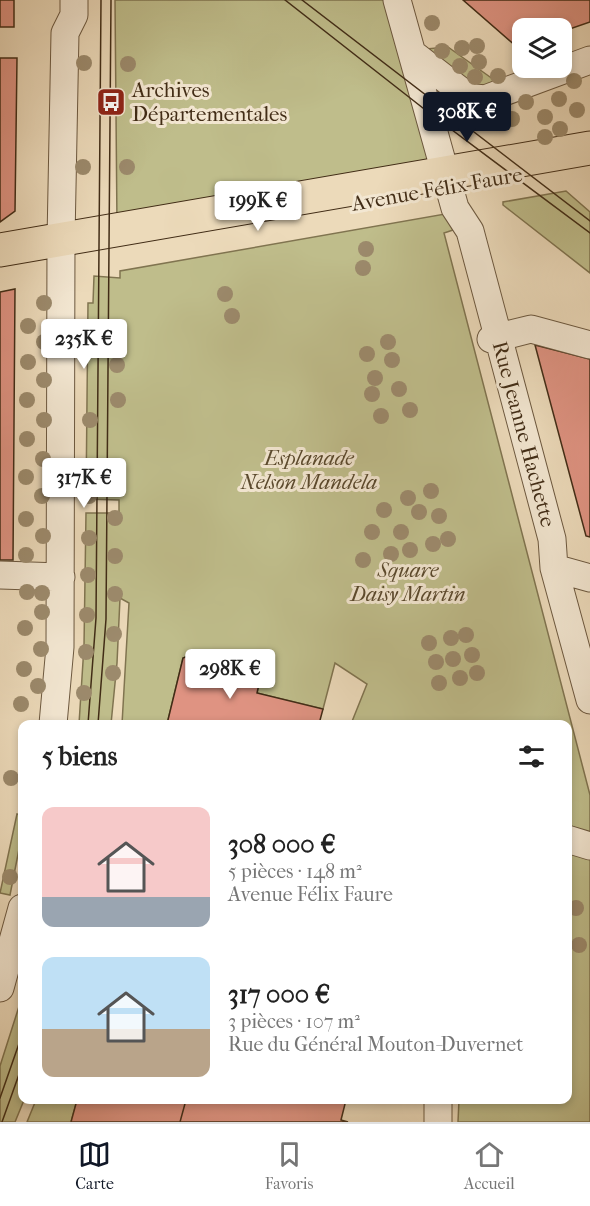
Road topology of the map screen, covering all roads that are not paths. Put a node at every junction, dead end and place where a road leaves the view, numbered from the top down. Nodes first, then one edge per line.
1 (56, 0) edge
2 (74, 0) edge
3 (397, 0) edge
4 (65, 33) junction
5 (413, 54) junction
6 (590, 60) edge
7 (590, 148) edge
8 (590, 163) edge
9 (450, 189) junction
10 (62, 247) junction
11 (0, 250) edge
12 (0, 265) edge
13 (495, 338) junction
14 (590, 345) edge
15 (554, 568) junction
16 (0, 575) edge
17 (60, 577) junction
18 (590, 579) edge
19 (590, 700) edge
20 (54, 720) edge
21 (572, 841) edge
22 (590, 846) edge
23 (18, 923) edge
24 (0, 988) edge
25 (438, 1104) edge
26 (438, 1122) edge

1 - 4 street
2 - 4 street
3 - 5 street, Rue Jeanne Hachette
4 - 10 street
5 - 6 street
5 - 9 street, Rue Jeanne Hachette
7 - 9 main road, Avenue Félix Faure
8 - 9 street, Avenue Félix Faure
9 - 10 main road, Avenue Félix Faure
9 - 13 street, Rue Jeanne Hachette
10 - 11 main road, Avenue Félix Faure
10 - 12 street, Avenue Félix Faure
10 - 17 street
13 - 14 street
13 - 15 street, Rue Jeanne Hachette
15 - 18 street
15 - 19 street, Rue Jeanne Hachette
16 - 17 street
17 - 20 street
21 - 22 street
23 - 24 street
25 - 26 street

